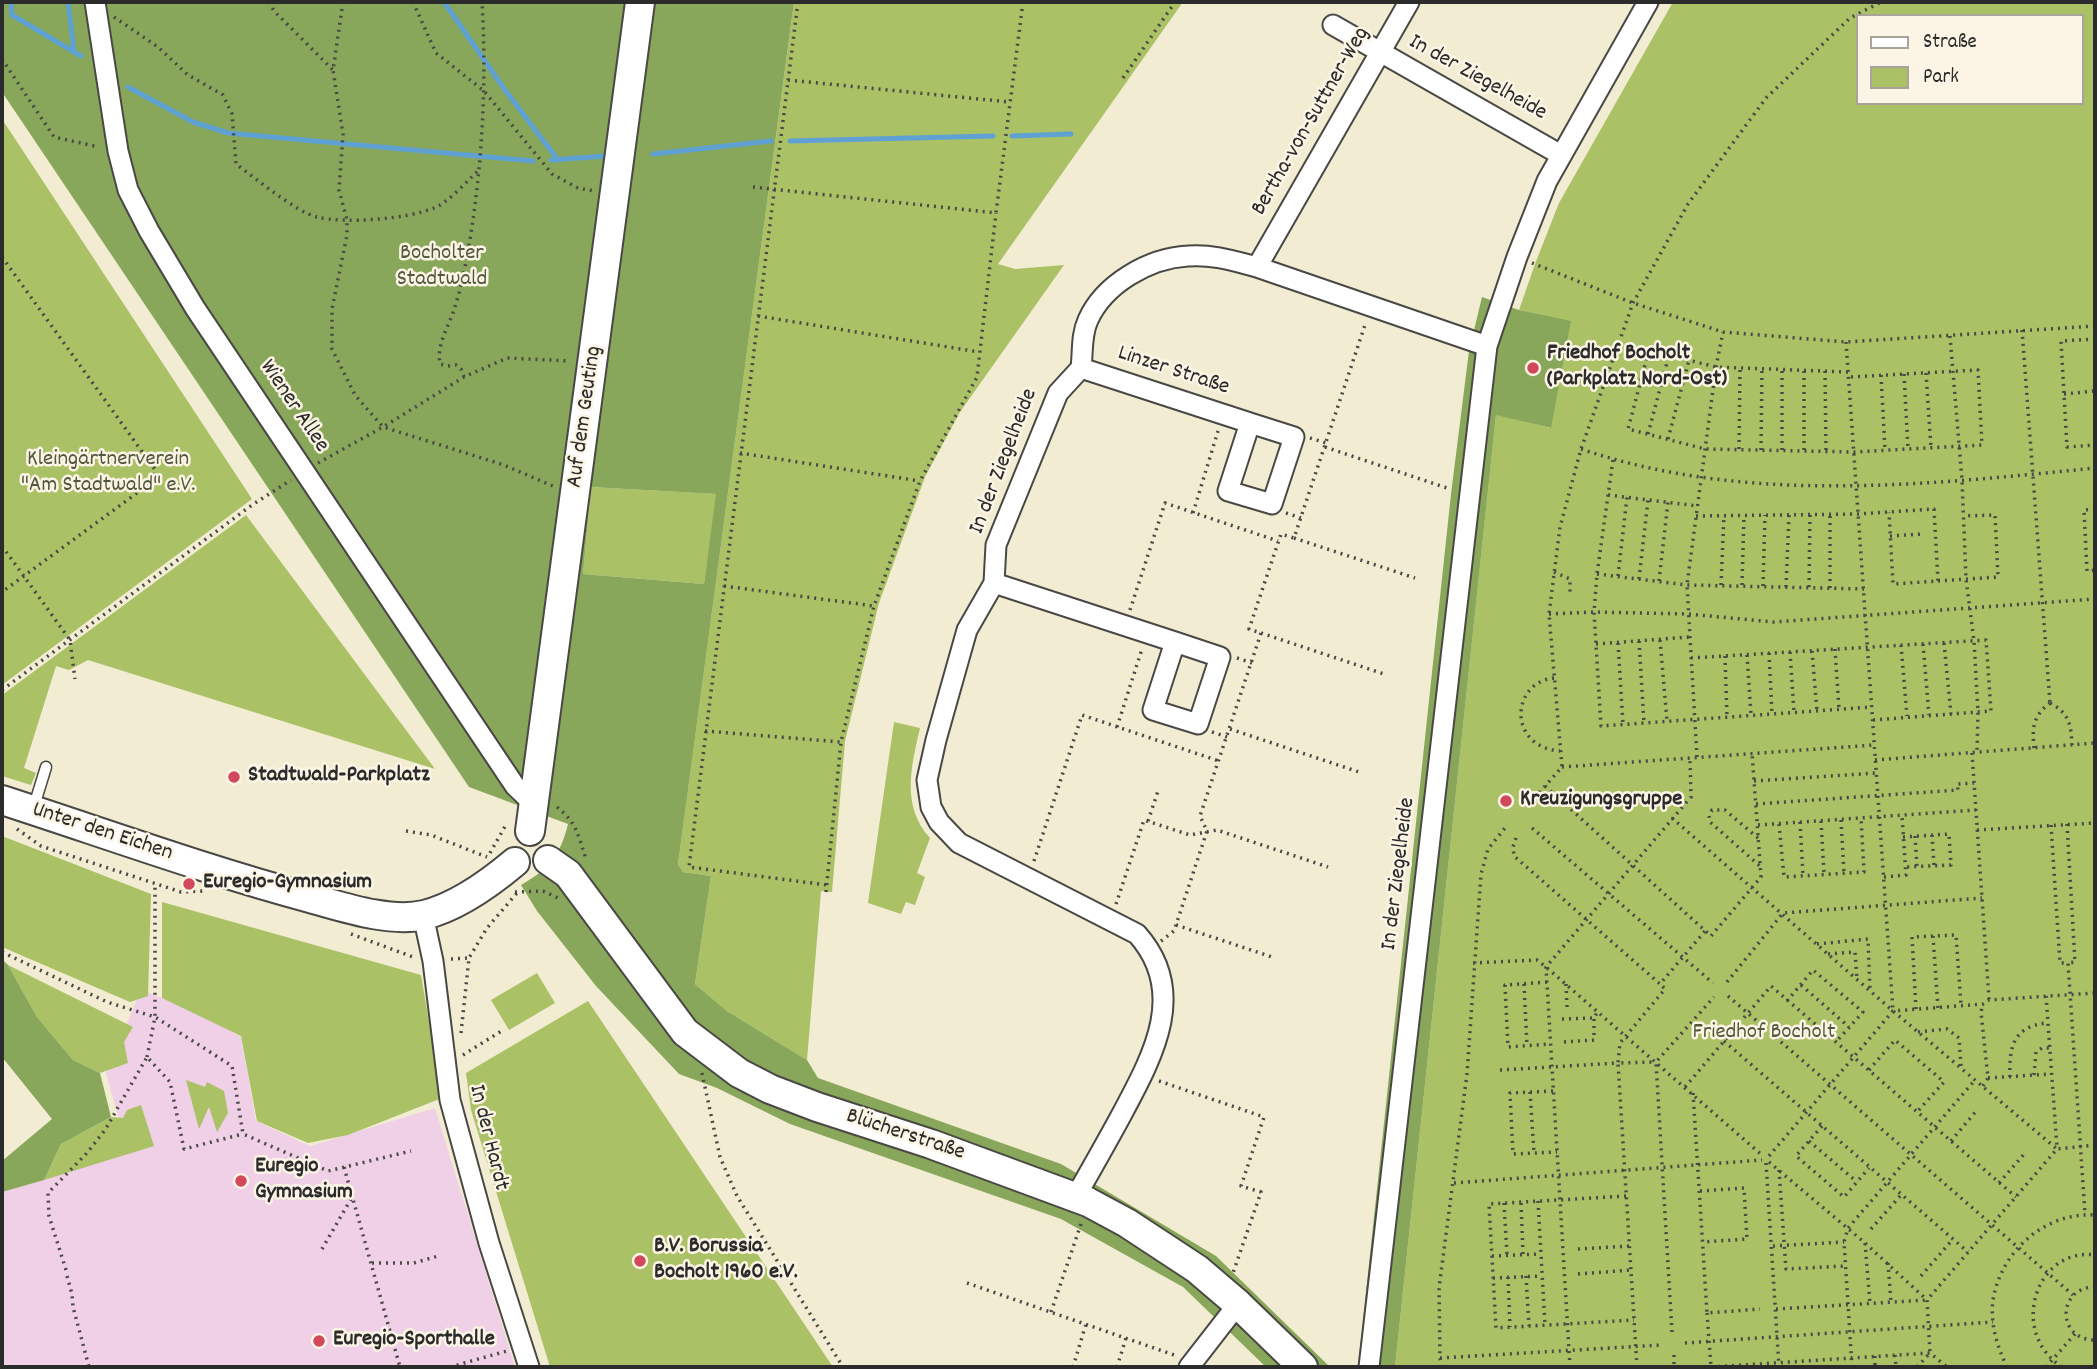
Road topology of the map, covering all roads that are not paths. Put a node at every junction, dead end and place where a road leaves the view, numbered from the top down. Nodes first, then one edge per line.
1 (95, 2) edge
2 (640, 2) edge
3 (1409, 2) edge
4 (1647, 2) edge
5 (1333, 25) dead end
6 (1380, 52) junction
7 (1561, 155) junction
8 (1257, 267) junction
9 (1487, 346) junction
10 (1081, 368) junction
11 (1250, 422) dead end
12 (995, 583) junction
13 (1175, 642) dead end
14 (46, 767) dead end
15 (33, 810) junction
16 (5, 813) edge
17 (540, 814) junction
18 (502, 859) junction
19 (548, 860) junction
20 (423, 915) junction
21 (1082, 1199) junction
22 (1235, 1291) junction
23 (1190, 1364) edge
24 (529, 1367) edge
25 (1303, 1367) edge
26 (1369, 1367) edge

1 - 17 street, Wiener Allee
2 - 17 street, Auf dem Geuting
3 - 6 street, Bertha-von-Suttner-Weg
4 - 7 street, In der Ziegelheide
5 - 6 street, In der Ziegelheide
6 - 7 street, In der Ziegelheide
6 - 8 street, Bertha-von-Suttner-Weg
7 - 9 street, In der Ziegelheide
8 - 9 street
8 - 10 street
9 - 26 street, In der Ziegelheide
10 - 11 street, Linzer Straße
10 - 12 street, In der Ziegelheide
12 - 13 street
12 - 21 street, In der Ziegelheide
14 - 15 lane
15 - 16 street, Unter den Eichen
15 - 20 street, Unter den Eichen
17 - 18 street
17 - 19 street
18 - 19 street
18 - 20 street, Unter den Eichen
19 - 21 street, Blücherstraße
20 - 24 street, In der Hardt
21 - 22 street, Blücherstraße
22 - 23 street
22 - 25 street, Blücherstraße

